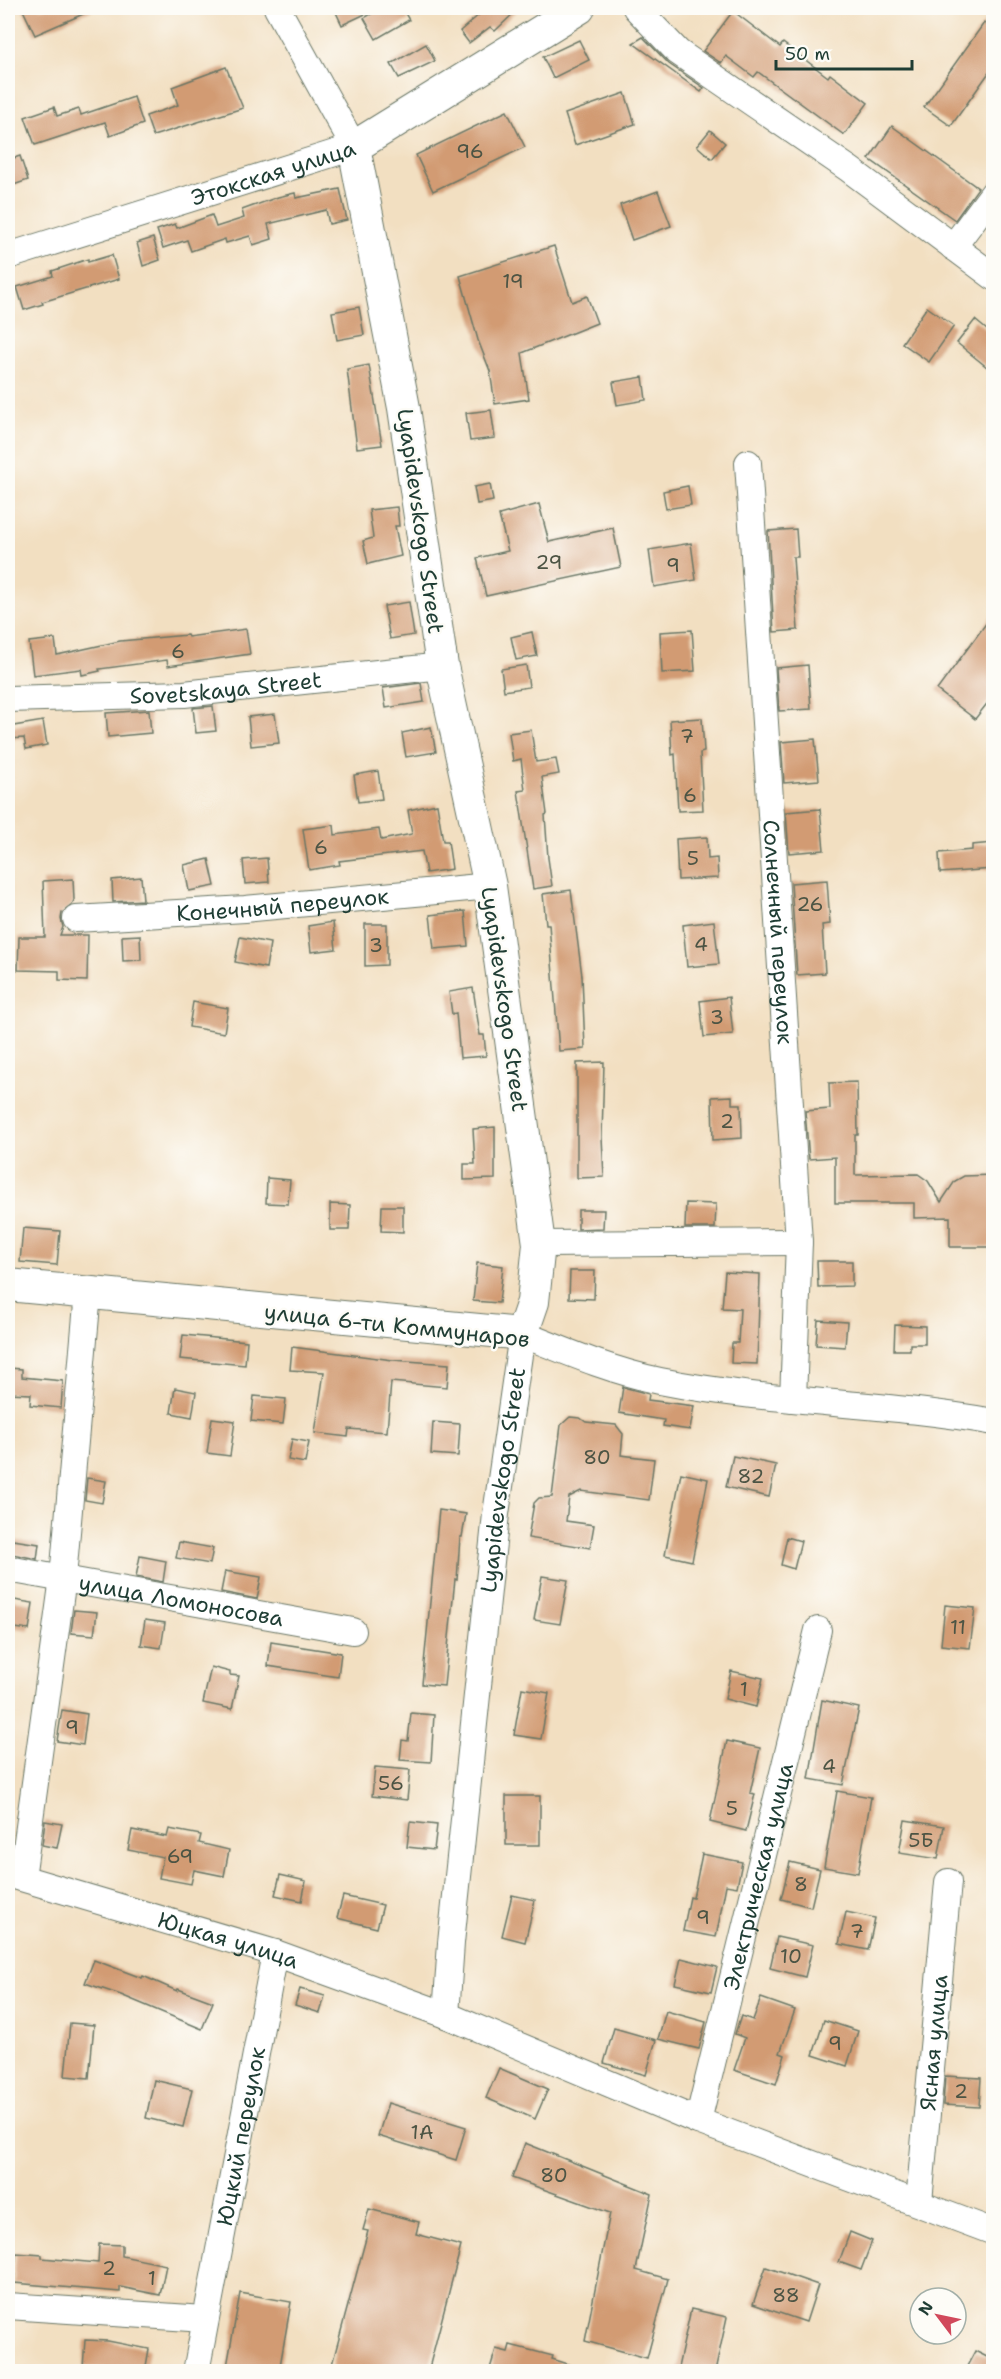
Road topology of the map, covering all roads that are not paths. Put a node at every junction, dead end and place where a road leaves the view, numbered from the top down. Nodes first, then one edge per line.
1 (277, 8) edge
2 (579, 8) edge
3 (636, 8) edge
4 (354, 147) junction
5 (993, 192) edge
6 (952, 247) junction
7 (8, 256) edge
8 (993, 277) edge
9 (748, 463) dead end
10 (442, 666) junction
11 (8, 699) edge
12 (490, 886) junction
13 (76, 920) dead end
14 (800, 1242) junction
15 (539, 1244) junction
16 (8, 1285) edge
17 (88, 1293) junction
18 (522, 1335) junction
19 (793, 1399) junction
20 (993, 1422) edge
21 (8, 1569) edge
22 (63, 1578) junction
23 (818, 1630) dead end
24 (353, 1631) dead end
25 (15, 1876) edge
26 (948, 1881) dead end
27 (275, 1953) junction
28 (446, 2015) junction
29 (698, 2121) junction
30 (919, 2202) junction
31 (993, 2232) edge
32 (8, 2306) edge
33 (205, 2319) junction
34 (196, 2372) edge

1 - 4 street, Lyapidevskogo Street
2 - 4 main road, Этокская улица
3 - 6 street
4 - 7 street, Этокская улица
4 - 10 main road, Lyapidevskogo Street
5 - 6 street
6 - 8 street
9 - 14 street, Солнечный переулок
10 - 11 street, Sovetskaya Street
10 - 12 main road, Lyapidevskogo Street
12 - 13 street, Конечный переулок
12 - 15 main road, Lyapidevskogo Street
14 - 15 street
14 - 19 street, Солнечный переулок
15 - 18 main road, Lyapidevskogo Street
16 - 17 main road, улица 6-ти Коммунаров
17 - 18 main road, улица 6-ти Коммунаров
17 - 22 street
18 - 19 street, улица 6-ти Коммунаров
18 - 28 street, Lyapidevskogo Street
19 - 20 street, улица 6-ти Коммунаров
21 - 22 street, улица Ломоносова
22 - 24 street, улица Ломоносова
22 - 25 street
23 - 29 street, Электрическая улица
25 - 27 street, Юцкая улица
26 - 30 street, Ясная улица
27 - 28 street, Юцкая улица
27 - 33 street, Юцкий переулок
28 - 29 street, Юцкая улица
29 - 30 street, Юцкая улица
30 - 31 street, Юцкая улица
32 - 33 street
33 - 34 street, Юцкий переулок

